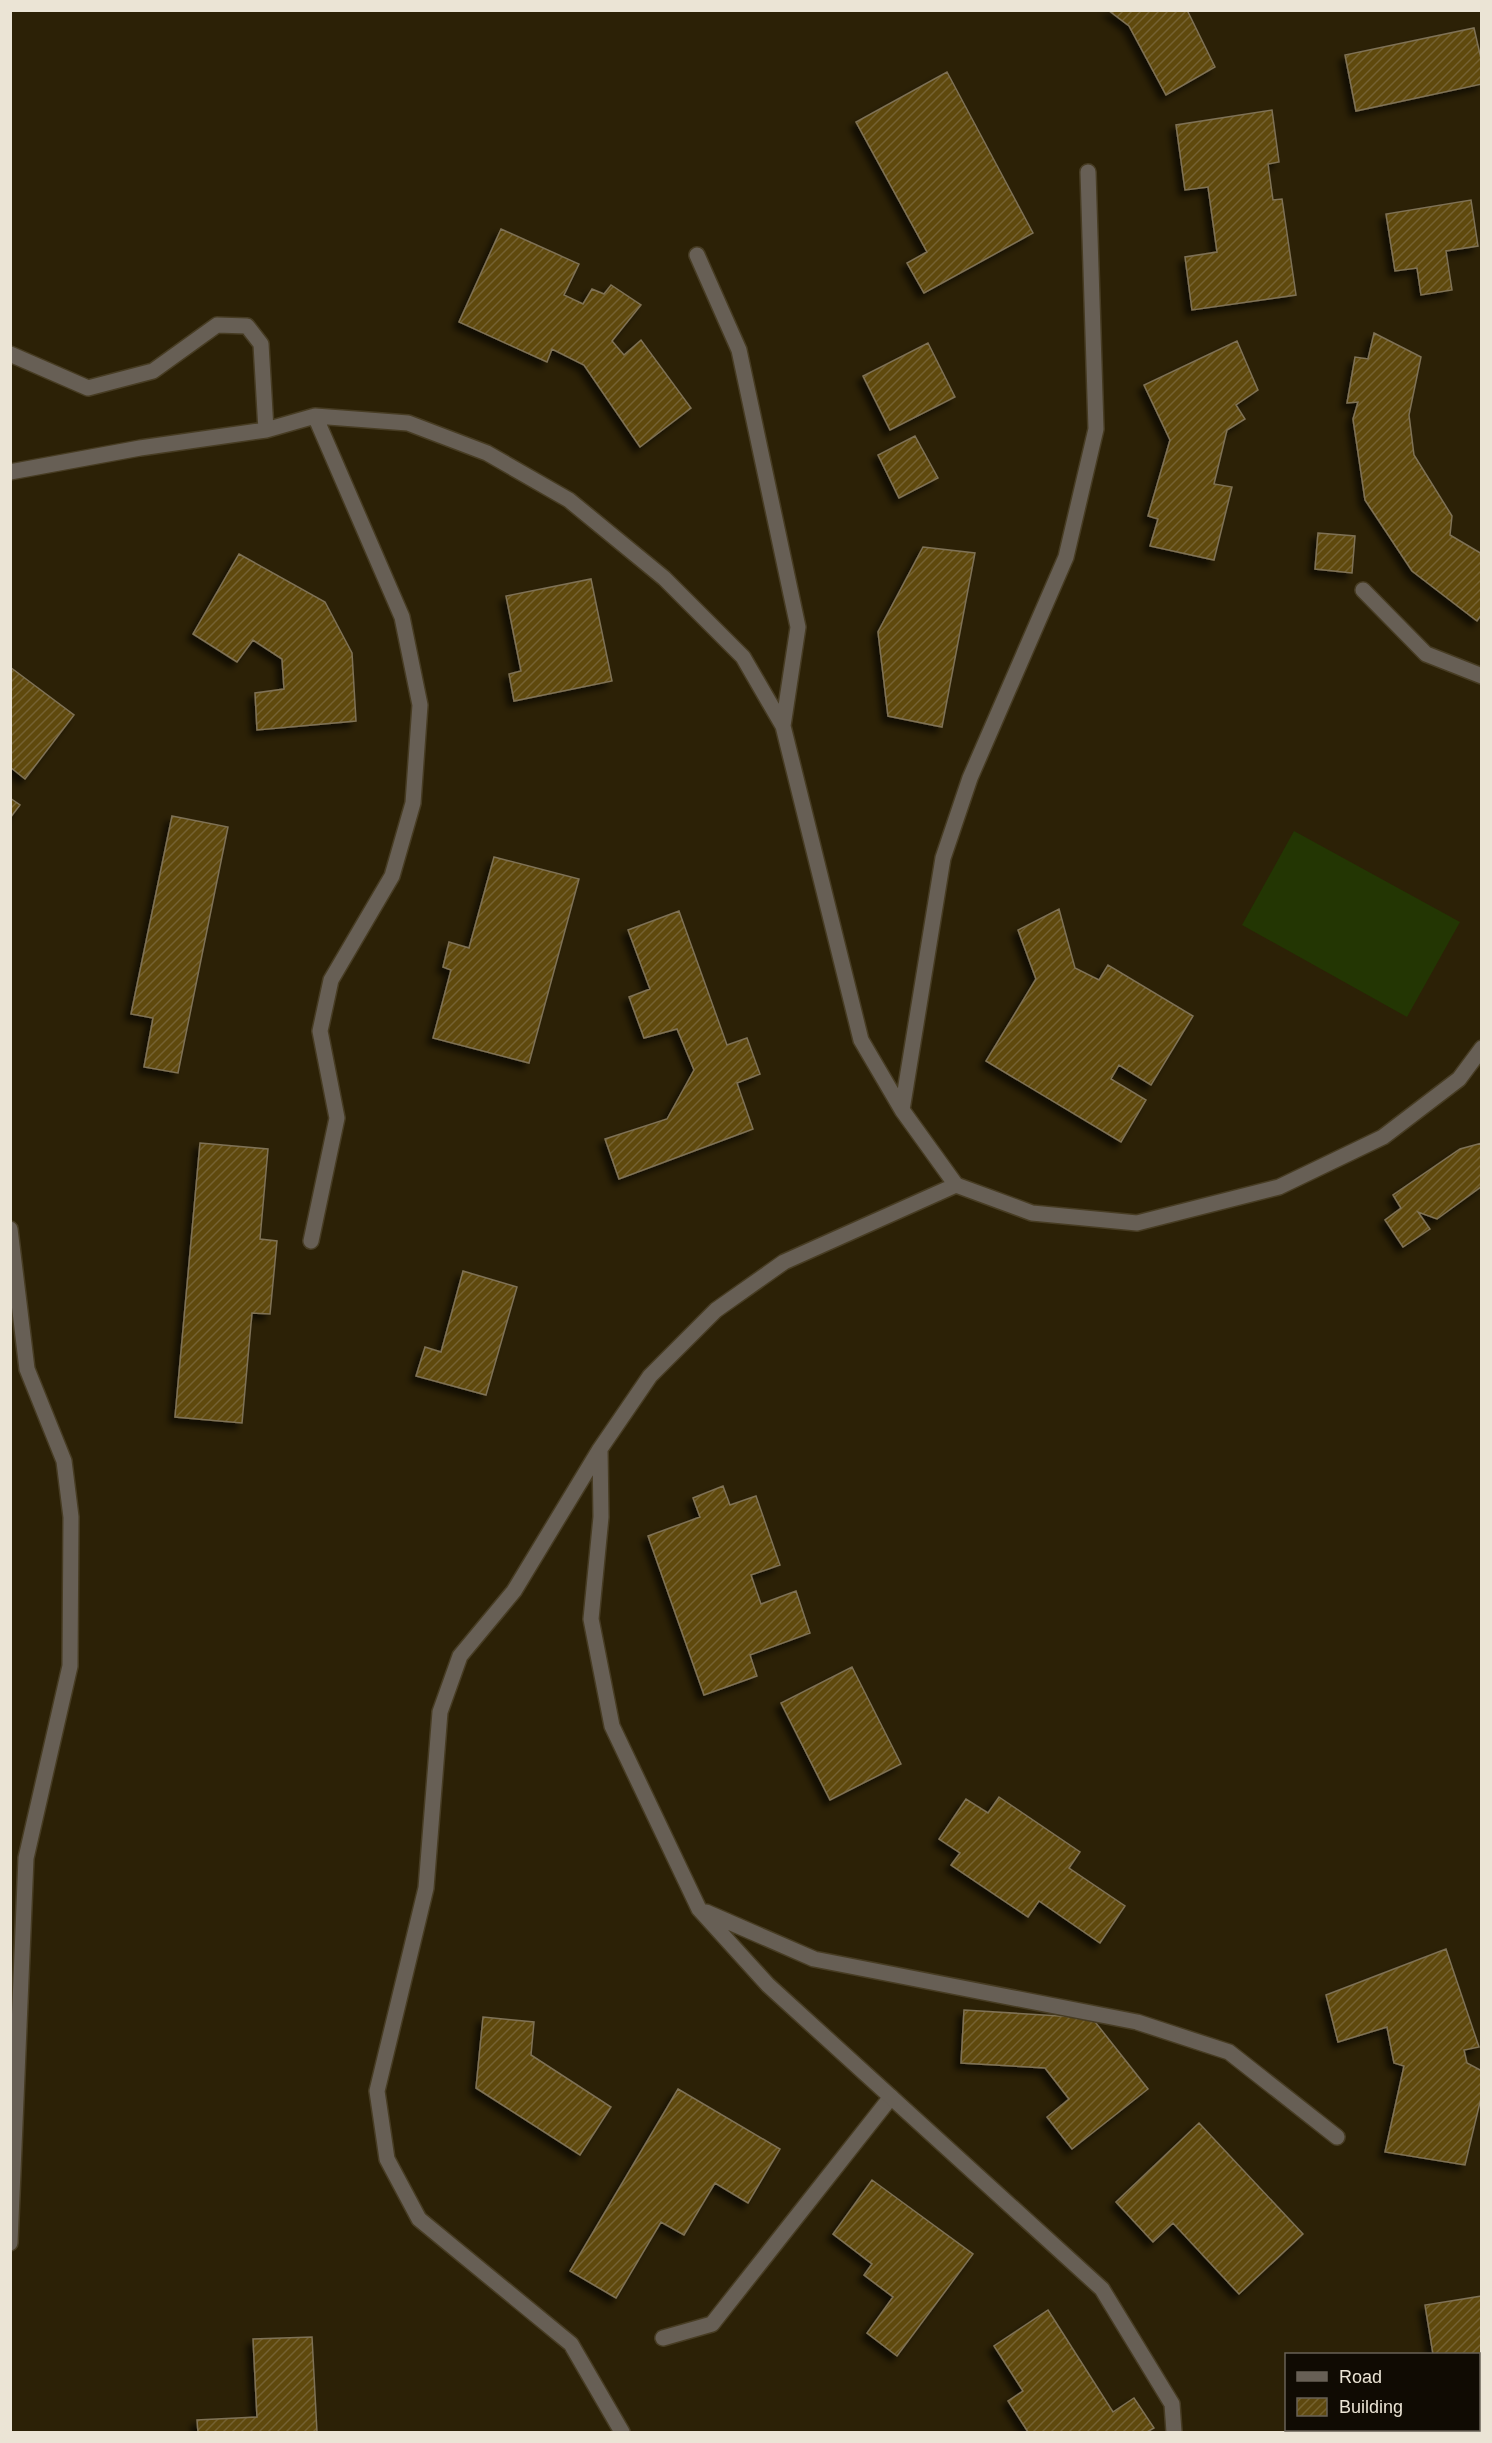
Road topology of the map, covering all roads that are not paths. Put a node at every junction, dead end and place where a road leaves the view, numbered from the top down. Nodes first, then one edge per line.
1 (1088, 172) dead end
2 (698, 255) dead end
3 (10, 354) edge
4 (315, 416) junction
5 (266, 430) junction
6 (10, 472) edge
7 (1363, 590) dead end
8 (1482, 676) edge
9 (783, 726) junction
10 (1482, 1048) edge
11 (902, 1110) junction
12 (956, 1185) junction
13 (10, 1229) edge
14 (311, 1241) dead end
15 (600, 1449) junction
16 (699, 1909) junction
17 (891, 2097) junction
18 (1337, 2137) dead end
19 (10, 2243) edge
20 (663, 2338) dead end
21 (622, 2433) edge
22 (1174, 2433) edge

1 - 11 street
2 - 9 street
3 - 5 street
4 - 5 street
4 - 9 street
4 - 14 street
5 - 6 street
7 - 8 street
9 - 11 street
10 - 12 street
11 - 12 street
12 - 15 street
13 - 19 street
15 - 16 street
15 - 21 street
16 - 17 street
16 - 18 street
17 - 20 street
17 - 22 street

